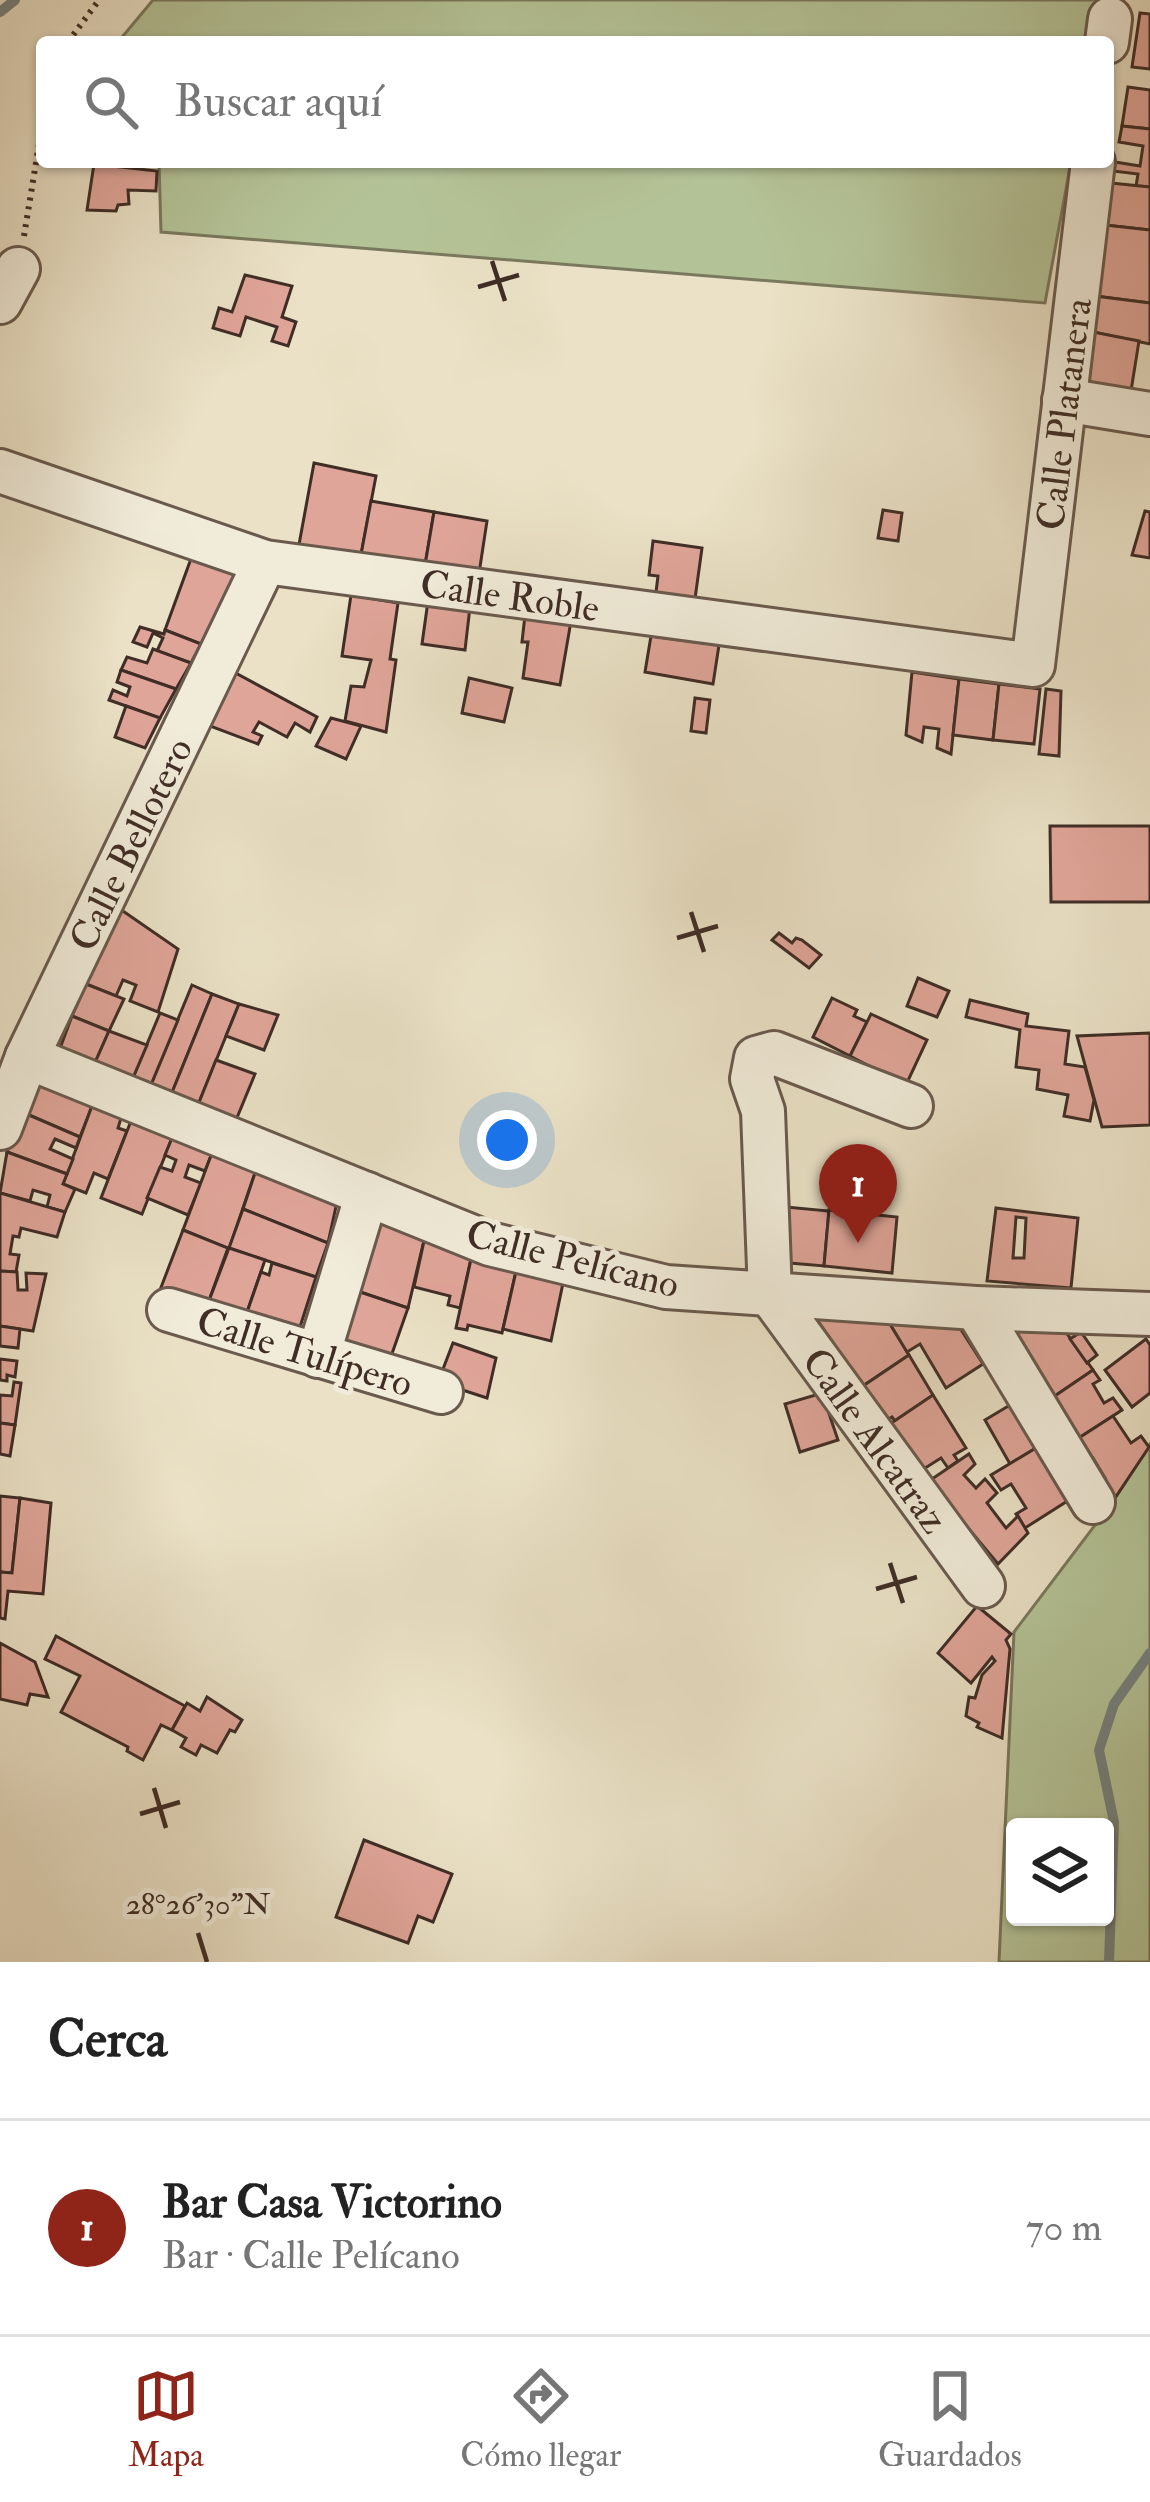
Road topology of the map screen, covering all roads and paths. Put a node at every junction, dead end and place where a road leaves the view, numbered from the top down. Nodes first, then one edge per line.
1 (99, 0) edge
2 (72, 36) edge
3 (36, 155) edge
4 (1092, 168) edge
5 (9, 285) edge
6 (1064, 400) junction
7 (1150, 414) edge
8 (0, 471) edge
9 (265, 562) junction
10 (1033, 665) joint
11 (27, 1057) junction
12 (910, 1106) dead end
13 (0, 1127) edge
14 (367, 1194) junction
15 (770, 1294) junction
16 (976, 1308) junction
17 (169, 1310) dead end
18 (1150, 1314) edge
19 (318, 1356) junction
20 (441, 1392) dead end
21 (1093, 1502) dead end
22 (983, 1586) dead end

1 - 2 path
3 - 5 path
4 - 6 street, Calle Platanera
6 - 7 street
6 - 10 street, Calle Platanera
8 - 9 street, Calle Roble
9 - 10 street, Calle Roble
9 - 11 street, Calle Bellotero
11 - 13 street, Calle Bellotero
11 - 14 street, Calle Pelícano
12 - 15 street
14 - 15 street, Calle Pelícano
14 - 19 street
15 - 16 street, Calle Pelícano
15 - 22 street, Calle Alcatraz
16 - 18 street, Calle Pelícano
16 - 21 street
17 - 19 street, Calle Tulípero
19 - 20 street, Calle Tulípero

